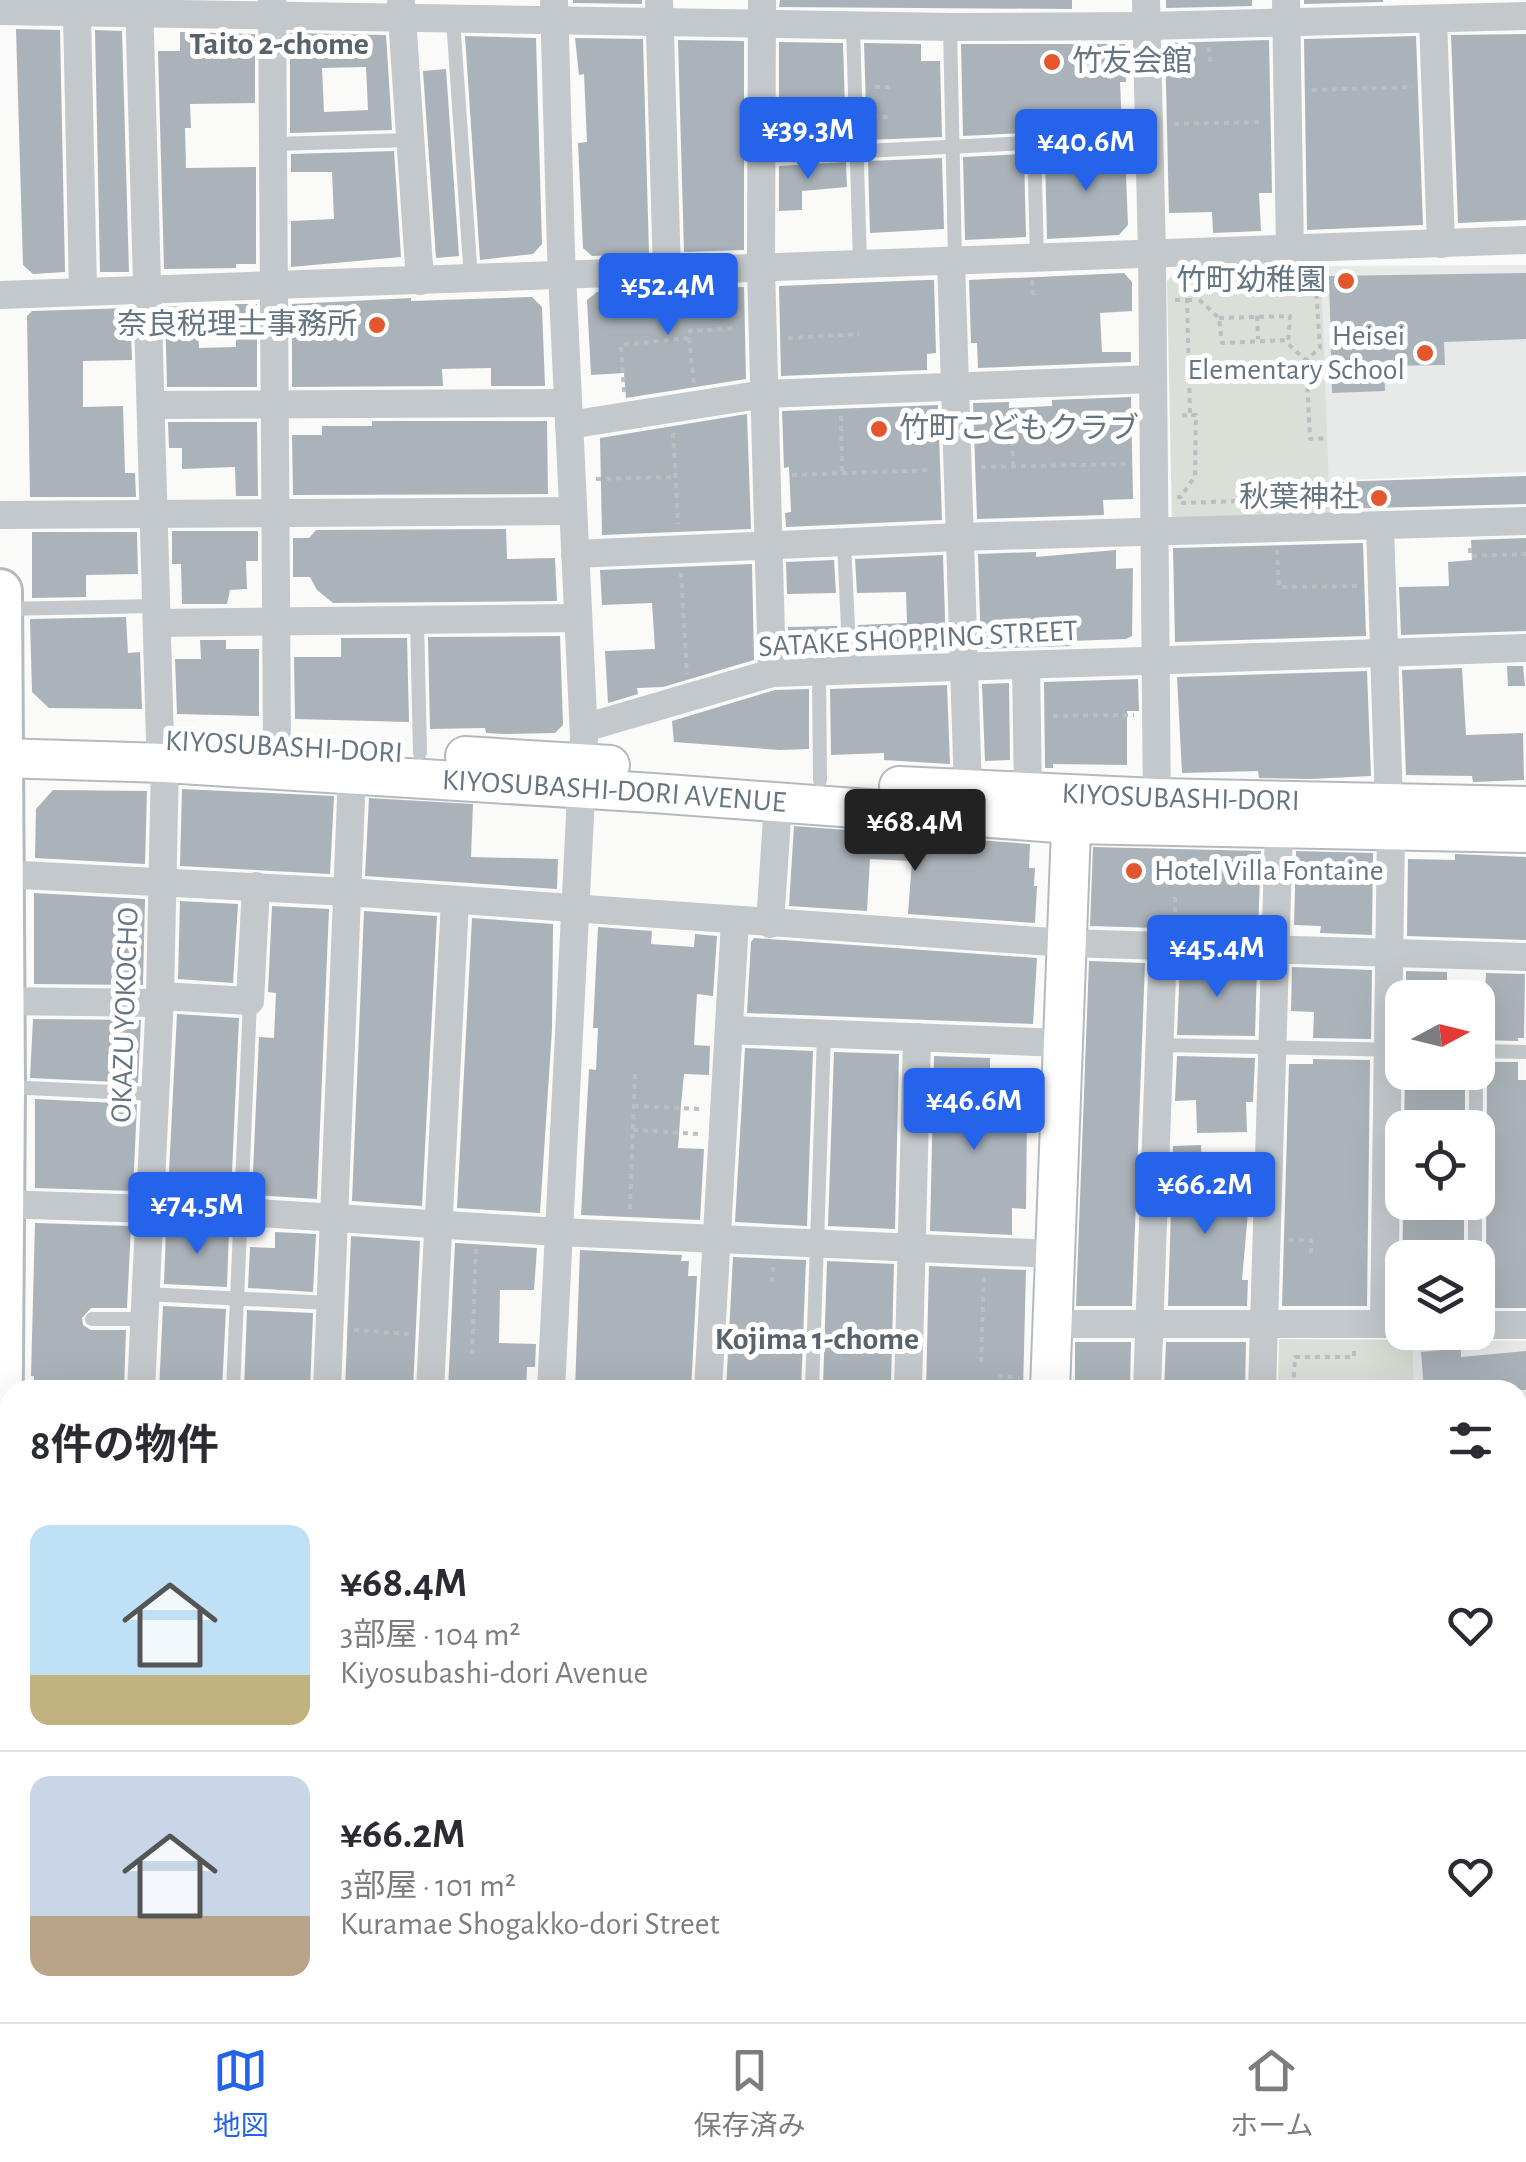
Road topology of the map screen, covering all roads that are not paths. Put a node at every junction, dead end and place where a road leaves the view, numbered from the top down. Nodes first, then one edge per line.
1 (140, 7) edge
2 (273, 8) edge
3 (402, 9) edge
4 (1395, 10) edge
5 (0, 11) edge
6 (554, 11) edge
7 (659, 11) edge
8 (1286, 11) edge
9 (1508, 11) edge
10 (77, 12) junction
11 (762, 12) edge
12 (464, 13) edge
13 (1146, 13) edge
14 (980, 14) edge
15 (1434, 19) junction
16 (853, 26) junction
17 (950, 27) junction
18 (1149, 131) junction
19 (411, 140) junction
20 (1034, 142) junction
21 (274, 144) junction
22 (953, 147) junction
23 (856, 152) junction
24 (762, 156) junction
25 (1526, 240) edge
26 (1442, 244) junction
27 (1290, 249) junction
28 (1152, 253) junction
29 (953, 261) junction
30 (860, 264) junction
31 (1034, 264) junction
32 (761, 268) junction
33 (666, 272) junction
34 (562, 276) junction
35 (471, 279) junction
36 (420, 281) junction
37 (276, 286) junction
38 (148, 290) junction
39 (83, 292) junction
40 (0, 295) edge
41 (1152, 379) junction
42 (955, 387) junction
43 (764, 394) junction
44 (277, 403) junction
45 (151, 405) junction
46 (569, 414) junction
47 (573, 511) junction
48 (276, 513) junction
49 (154, 514) junction
50 (0, 515) edge
51 (1526, 522) edge
52 (1380, 526) junction
53 (1152, 532) junction
54 (959, 537) junction
55 (844, 542) junction
56 (768, 546) junction
57 (576, 554) junction
58 (0, 591) edge
59 (0, 609) edge
60 (157, 614) junction
61 (578, 618) junction
62 (417, 620) junction
63 (277, 621) junction
64 (1526, 648) edge
65 (1384, 652) junction
66 (1026, 666) junction
67 (964, 668) junction
68 (850, 671) junction
69 (819, 672) junction
70 (772, 673) junction
71 (1, 746) edge
72 (277, 746) junction
73 (163, 752) junction
74 (420, 753) junction
75 (583, 760) junction
76 (352, 775) junction
77 (820, 780) junction
78 (968, 791) junction
79 (1028, 793) junction
80 (778, 802) junction
81 (1526, 806) edge
82 (1072, 809) junction
83 (1156, 812) junction
84 (1390, 817) junction
85 (1279, 828) junction
86 (1526, 832) edge
87 (2, 874) edge
88 (162, 881) junction
89 (256, 886) junction
90 (348, 892) junction
91 (456, 900) junction
92 (575, 910) junction
93 (735, 921) junction
94 (770, 924) junction
95 (1066, 944) junction
96 (1163, 947) junction
97 (1273, 951) junction
98 (1389, 954) junction
99 (1526, 957) edge
100 (1391, 980) edge
101 (160, 999) junction
102 (250, 1000) junction
103 (2, 1001) edge
104 (729, 1030) junction
105 (824, 1034) junction
106 (917, 1037) junction
107 (1062, 1043) junction
108 (1159, 1045) junction
109 (1270, 1048) junction
110 (1385, 1050) edge
111 (1495, 1051) edge
112 (1526, 1052) edge
113 (3, 1087) junction
114 (1395, 1090) edge
115 (155, 1094) junction
116 (1, 1204) edge
117 (149, 1209) junction
118 (241, 1212) junction
119 (334, 1218) junction
120 (439, 1224) junction
121 (559, 1232) junction
122 (716, 1239) junction
123 (1394, 1240) edge
124 (818, 1244) junction
125 (912, 1248) junction
126 (1054, 1254) junction
127 (237, 1299) junction
128 (145, 1306) junction
129 (330, 1316) junction
130 (92, 1319) dead end
131 (1263, 1322) junction
132 (1052, 1324) junction
133 (1150, 1324) junction
134 (1385, 1324) edge
135 (1495, 1325) edge
136 (1526, 1325) edge
137 (1, 1380) edge
138 (141, 1380) edge
139 (234, 1380) edge
140 (327, 1380) edge
141 (431, 1380) edge
142 (552, 1380) edge
143 (709, 1380) edge
144 (812, 1380) edge
145 (908, 1380) edge
146 (1041, 1380) edge
147 (1147, 1380) edge
148 (1262, 1380) edge

1 - 2 street
1 - 10 street
1 - 38 street, OKAZU YOKOCHO
2 - 3 street
2 - 21 street
3 - 12 street
3 - 19 street
4 - 8 street
4 - 15 street
5 - 10 street
6 - 7 street
6 - 12 street
6 - 34 street
7 - 11 street
7 - 33 street
8 - 13 street
8 - 27 street
9 - 15 street
10 - 39 street
11 - 16 street
11 - 24 street
12 - 35 lane
13 - 14 street
13 - 18 street
14 - 17 street
15 - 26 street
16 - 17 street
16 - 23 lane
17 - 22 lane
18 - 20 lane
18 - 28 street
19 - 21 lane
19 - 36 street
20 - 22 lane
20 - 31 lane
21 - 37 street
22 - 23 lane
22 - 29 lane
23 - 24 lane
23 - 30 lane
24 - 32 street
25 - 26 street
26 - 27 street
27 - 28 street
28 - 31 street
28 - 41 street
29 - 30 street
29 - 31 street
29 - 42 street
30 - 32 street
32 - 33 street
32 - 43 street
33 - 34 street
34 - 35 street
34 - 46 street
35 - 36 street
36 - 37 street
37 - 38 street
37 - 44 street
38 - 39 street
38 - 45 street, OKAZU YOKOCHO
39 - 40 street
41 - 42 street
41 - 53 street
42 - 43 street
42 - 54 street
43 - 46 street
43 - 56 street
44 - 45 street
44 - 46 street
44 - 48 street
45 - 49 street, OKAZU YOKOCHO
46 - 47 street
47 - 48 street
47 - 57 street
48 - 49 street
48 - 63 street
49 - 50 street
49 - 60 street, OKAZU YOKOCHO
51 - 52 street
52 - 53 street
52 - 65 street
53 - 54 street
53 - 83 street
54 - 55 street
54 - 67 street
55 - 56 street
55 - 68 lane
56 - 57 street
56 - 70 street
57 - 61 street
58 - 59 main road
59 - 60 lane
59 - 71 main road
60 - 63 street
60 - 73 street, OKAZU YOKOCHO
61 - 62 street
61 - 75 street
62 - 63 street
62 - 74 lane
63 - 72 street
64 - 65 street, SATAKE SHOPPING STREET
65 - 66 street, SATAKE SHOPPING STREET
65 - 84 street
66 - 67 street, SATAKE SHOPPING STREET
66 - 79 street
67 - 68 street, SATAKE SHOPPING STREET
67 - 78 street
68 - 69 street, SATAKE SHOPPING STREET
69 - 70 street, SATAKE SHOPPING STREET
69 - 77 lane
70 - 75 street, SATAKE SHOPPING STREET
71 - 73 street, KIYOSUBASHI-DORI
71 - 87 main road
72 - 73 street, KIYOSUBASHI-DORI
72 - 74 street, KIYOSUBASHI-DORI
73 - 76 street, KIYOSUBASHI-DORI AVENUE
73 - 88 street, OKAZU YOKOCHO
74 - 75 street, KIYOSUBASHI-DORI
75 - 76 street, KIYOSUBASHI-DORI AVENUE
75 - 77 street, KIYOSUBASHI-DORI
75 - 80 street, KIYOSUBASHI-DORI AVENUE
75 - 92 street
76 - 90 street
77 - 78 street, KIYOSUBASHI-DORI
78 - 79 street, KIYOSUBASHI-DORI
79 - 82 street, KIYOSUBASHI-DORI
80 - 82 street, KIYOSUBASHI-DORI AVENUE
80 - 94 street
81 - 84 street, KIYOSUBASHI-DORI
82 - 83 street, KIYOSUBASHI-DORI AVENUE
82 - 95 street
83 - 84 street, KIYOSUBASHI-DORI
83 - 85 street, KIYOSUBASHI-DORI AVENUE
84 - 85 street, KIYOSUBASHI-DORI AVENUE
84 - 86 street, KIYOSUBASHI-DORI AVENUE
84 - 98 street
85 - 97 street
87 - 88 street
87 - 103 main road
88 - 89 street
88 - 101 street, OKAZU YOKOCHO
89 - 90 street
89 - 102 street
90 - 91 street
90 - 119 street
91 - 92 street
91 - 120 street
92 - 93 street
92 - 121 street
93 - 94 street
93 - 104 street
94 - 95 street
95 - 96 street
95 - 107 street
96 - 97 street
96 - 108 street
97 - 98 street
97 - 109 street
98 - 99 street
98 - 100 street
101 - 102 street
101 - 103 street
101 - 115 street, OKAZU YOKOCHO
102 - 118 lane
103 - 113 main road
104 - 105 street
104 - 122 street
105 - 106 street
105 - 124 lane
106 - 107 street
106 - 125 street
107 - 126 street
108 - 109 lane
108 - 133 street
109 - 110 lane
109 - 131 street
111 - 112 lane
113 - 115 lane
113 - 116 main road
114 - 123 street
115 - 117 street, OKAZU YOKOCHO
116 - 117 street
116 - 137 main road
117 - 118 street
117 - 128 street, OKAZU YOKOCHO
118 - 119 street
118 - 127 lane
119 - 120 street
119 - 129 street
120 - 121 street
120 - 141 street
121 - 122 street
121 - 142 street
122 - 124 street
122 - 143 street
124 - 125 street
124 - 144 lane
125 - 126 street
125 - 145 street
126 - 132 street
127 - 128 lane
127 - 129 lane
127 - 139 lane
128 - 130 lane
128 - 138 street, OKAZU YOKOCHO
129 - 140 street
131 - 133 street
131 - 134 street
131 - 148 street
132 - 133 street
132 - 146 street
133 - 147 street
135 - 136 street

